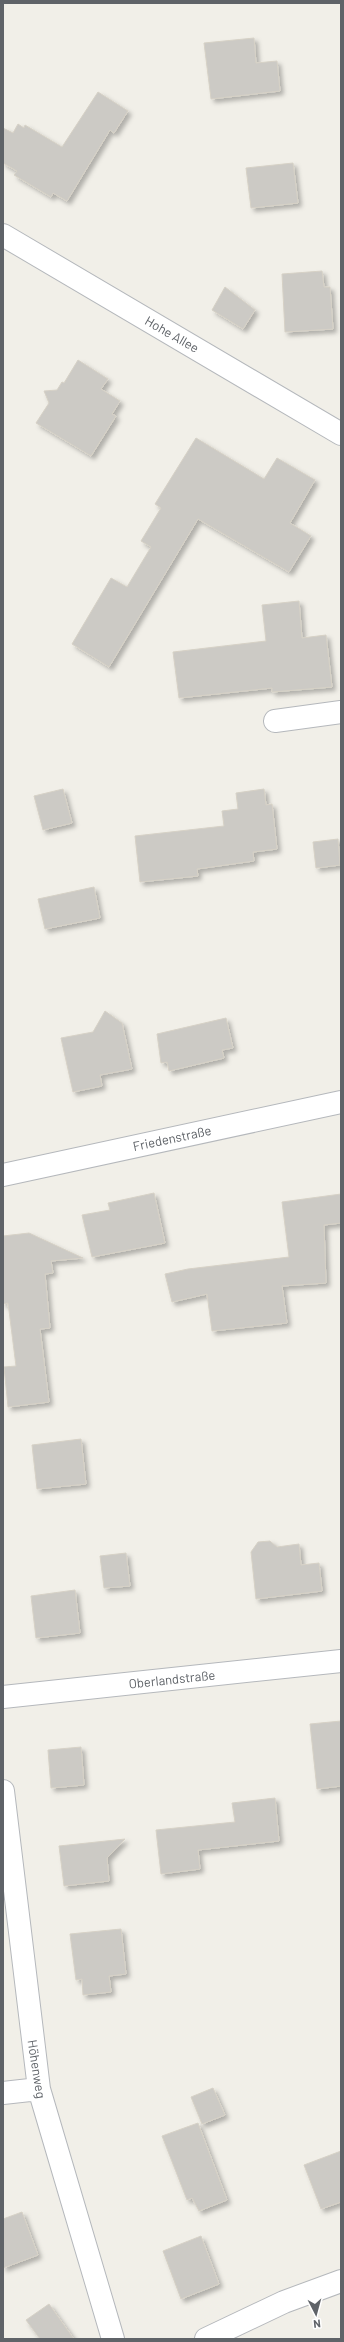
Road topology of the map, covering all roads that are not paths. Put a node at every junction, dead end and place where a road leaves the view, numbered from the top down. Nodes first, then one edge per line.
1 (3, 235) edge
2 (341, 434) edge
3 (341, 712) edge
4 (275, 721) dead end
5 (341, 1102) edge
6 (3, 1175) edge
7 (341, 1660) edge
8 (3, 1697) edge
9 (3, 1791) edge
10 (38, 2089) junction
11 (3, 2093) edge
12 (341, 2281) edge
13 (113, 2339) edge
14 (206, 2339) edge

1 - 2 street, Hohe Allee
3 - 4 street
5 - 6 street, Friedenstraße
7 - 8 street, Oberlandstraße
9 - 10 street, Höhenweg
10 - 11 street
10 - 13 street, Höhenweg
12 - 14 street

